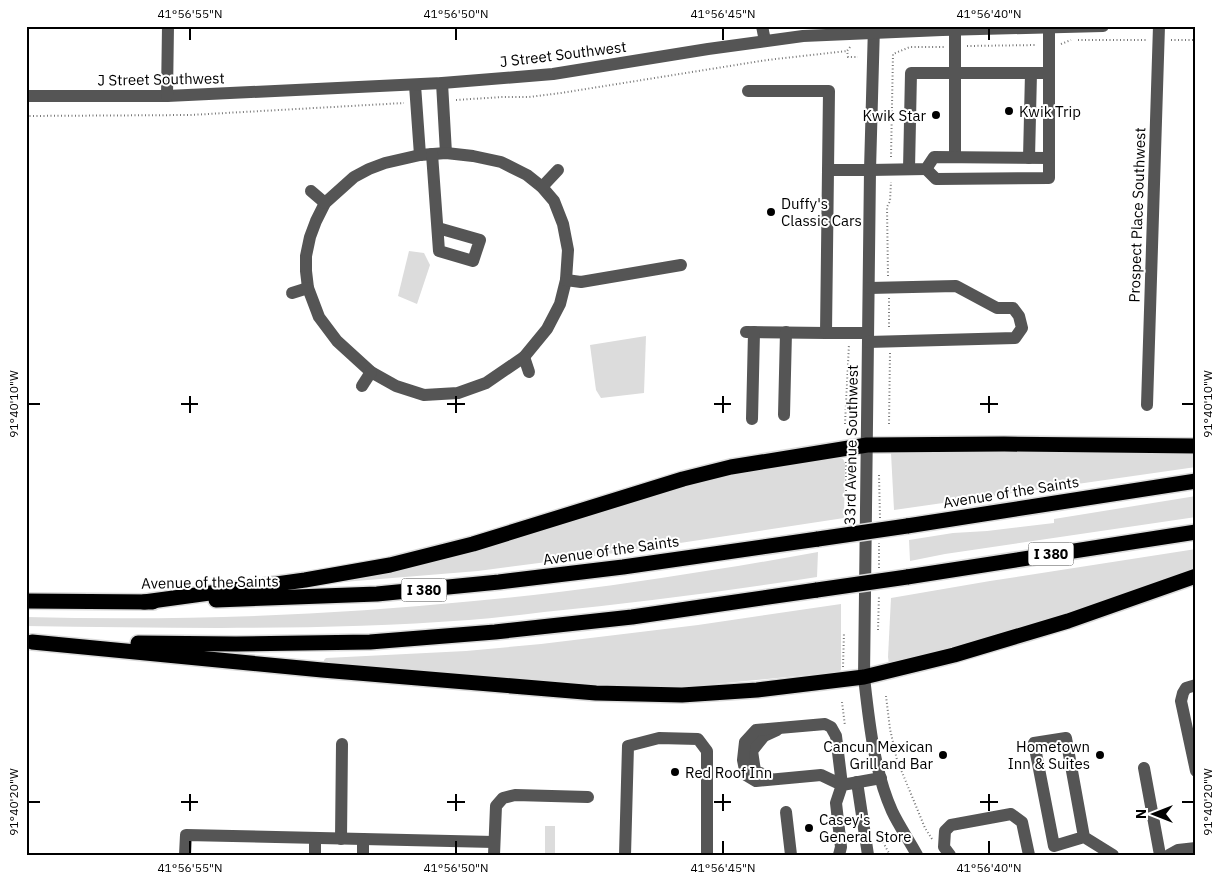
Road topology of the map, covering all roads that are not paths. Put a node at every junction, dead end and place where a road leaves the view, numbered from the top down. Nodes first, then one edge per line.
1 (168, 26) edge
2 (762, 26) edge
3 (1103, 26) edge
4 (1160, 26) edge
5 (1049, 27) edge
6 (942, 28) edge
7 (874, 30) edge
8 (955, 30) junction
9 (765, 41) junction
10 (1031, 73) junction
11 (1049, 73) junction
12 (955, 74) junction
13 (442, 84) junction
14 (416, 85) junction
15 (748, 91) dead end
16 (26, 96) edge
17 (167, 96) junction
18 (446, 153) junction
19 (426, 154) junction
20 (955, 156) junction
21 (1029, 158) junction
22 (1049, 158) junction
23 (909, 169) junction
24 (926, 169) junction
25 (558, 170) dead end
26 (828, 170) junction
27 (870, 170) junction
28 (542, 187) junction
29 (311, 192) dead end
30 (326, 203) junction
31 (438, 228) dead end
32 (681, 265) dead end
33 (566, 280) junction
34 (308, 288) junction
35 (869, 288) junction
36 (292, 293) dead end
37 (786, 332) junction
38 (826, 333) junction
39 (868, 338) junction
40 (524, 357) junction
41 (371, 372) junction
42 (529, 372) dead end
43 (362, 386) dead end
44 (1147, 405) dead end
45 (784, 415) dead end
46 (752, 419) dead end
47 (867, 445) junction
48 (1196, 446) edge
49 (1196, 481) edge
50 (1196, 532) edge
51 (1196, 576) edge
52 (26, 601) edge
53 (144, 602) junction
54 (29, 642) edge
55 (864, 678) junction
56 (1196, 685) edge
57 (342, 744) dead end
58 (1144, 768) dead end
59 (1196, 771) edge
60 (881, 778) junction
61 (857, 782) junction
62 (842, 785) junction
63 (588, 797) dead end
64 (786, 812) dead end
65 (1084, 837) junction
66 (315, 839) junction
67 (341, 839) junction
68 (363, 839) junction
69 (494, 848) edge
70 (1196, 848) edge
71 (186, 855) edge
72 (315, 855) edge
73 (363, 855) edge
74 (625, 855) edge
75 (707, 855) edge
76 (792, 855) edge
77 (839, 855) edge
78 (868, 855) edge
79 (917, 855) edge
80 (950, 855) edge
81 (1028, 855) edge
82 (1113, 855) edge
83 (1160, 855) edge
84 (1169, 855) edge

1 - 17 street
2 - 9 street
3 - 5 street, J Street Southwest
4 - 44 street, Prospect Place Southwest
5 - 8 street, J Street Southwest
5 - 11 street
6 - 7 street, J Street Southwest
6 - 8 street, J Street Southwest
7 - 9 street, J Street Southwest
7 - 27 street, 33rd Avenue Southwest
8 - 12 street
9 - 13 street, J Street Southwest
10 - 11 street
10 - 12 street
10 - 21 street
11 - 22 street
12 - 20 street
12 - 23 street
13 - 14 street, J Street Southwest
13 - 18 street
14 - 17 street, J Street Southwest
14 - 19 street
15 - 26 street
16 - 17 street, J Street Southwest
18 - 19 street
18 - 28 street
19 - 30 street
19 - 31 street
20 - 21 street
20 - 24 street
21 - 22 street
22 - 24 street
23 - 24 street
23 - 27 street
25 - 28 street
26 - 27 street
26 - 38 street
27 - 35 street, 33rd Avenue Southwest
28 - 33 street
29 - 30 street
30 - 34 street
32 - 33 street
33 - 40 street
34 - 36 street
34 - 41 street
35 - 39 street, 33rd Avenue Southwest
35 - 39 street
37 - 38 street
37 - 45 street
37 - 46 street
38 - 39 street
39 - 47 street, 33rd Avenue Southwest
40 - 41 street
40 - 42 street
41 - 43 street
47 - 48 highway
47 - 53 highway
47 - 55 street, 33rd Avenue Southwest
49 - 53 highway, Avenue of the Saints / I 380, bridge
50 - 54 highway, I 380, bridge
51 - 55 highway
52 - 53 highway, Avenue of the Saints / I 380
54 - 55 highway
55 - 60 street, 33rd Avenue Southwest
56 - 59 street
57 - 67 street
58 - 83 street
60 - 61 street
60 - 79 street, 33rd Avenue Southwest
61 - 62 street
61 - 78 street
62 - 62 street
62 - 77 street
63 - 69 street
64 - 76 street
65 - 65 street
65 - 82 street
66 - 67 street
66 - 71 street
66 - 72 street
67 - 68 street
68 - 69 street
68 - 73 street
70 - 84 street
74 - 75 street
80 - 81 street

